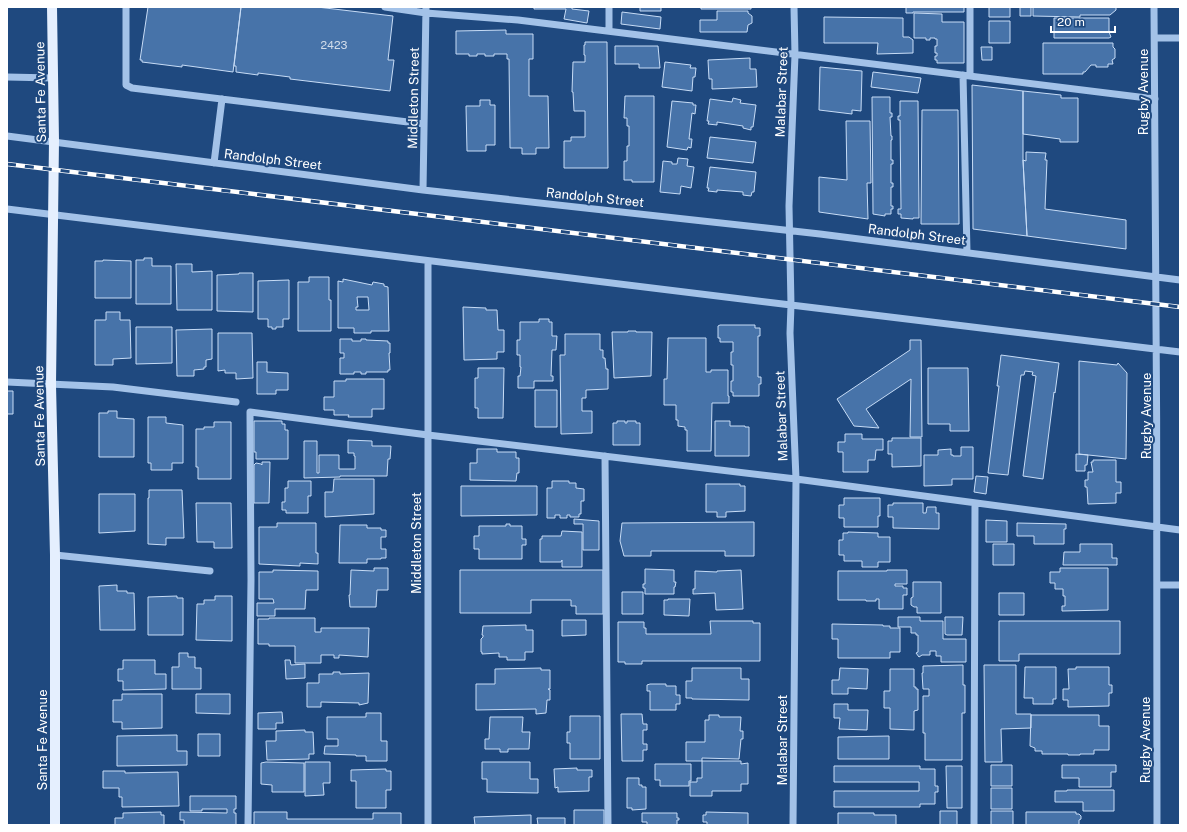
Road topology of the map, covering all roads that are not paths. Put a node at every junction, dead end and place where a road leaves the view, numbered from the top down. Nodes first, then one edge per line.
1 (52, 7) edge
2 (126, 7) edge
3 (385, 7) edge
4 (609, 7) edge
5 (794, 7) edge
6 (970, 7) edge
7 (1154, 7) edge
8 (426, 10) edge
9 (609, 31) junction
10 (1155, 38) junction
11 (1180, 38) edge
12 (795, 55) junction
13 (967, 76) junction
14 (7, 77) edge
15 (53, 78) junction
16 (222, 99) junction
17 (1155, 99) junction
18 (424, 124) junction
19 (7, 136) edge
20 (54, 141) junction
21 (214, 163) junction
22 (423, 190) junction
23 (7, 209) edge
24 (53, 215) junction
25 (790, 231) junction
26 (967, 252) junction
27 (428, 261) junction
28 (1156, 277) junction
29 (1180, 280) edge
30 (791, 305) junction
31 (1157, 349) junction
32 (1180, 352) edge
33 (7, 382) edge
34 (51, 385) junction
35 (236, 402) dead end
36 (428, 435) junction
37 (605, 456) junction
38 (796, 478) junction
39 (975, 503) junction
40 (1157, 527) junction
41 (1180, 530) edge
42 (56, 555) junction
43 (210, 571) dead end
44 (1157, 585) junction
45 (1180, 585) edge
46 (55, 825) edge
47 (248, 825) edge
48 (428, 825) edge
49 (608, 825) edge
50 (793, 825) edge
51 (974, 825) edge
52 (1157, 825) edge

1 - 15 main road, Santa Fe Avenue
2 - 16 street
3 - 8 street
4 - 9 street
5 - 12 street, Malabar Street
6 - 13 street
7 - 10 street, Rugby Avenue
8 - 9 street
8 - 18 street, Middleton Street
9 - 12 street
10 - 11 street
10 - 17 street, Rugby Avenue
12 - 13 street
12 - 25 street, Malabar Street
13 - 17 street
13 - 26 street
14 - 15 street
15 - 20 main road, Santa Fe Avenue
16 - 18 street
16 - 21 street
17 - 28 street, Rugby Avenue
18 - 22 street, Middleton Street
19 - 20 street, Randolph Street
20 - 21 street, Randolph Street
20 - 24 main road, Santa Fe Avenue
21 - 22 street, Randolph Street
22 - 25 street, Randolph Street
23 - 24 street
24 - 27 street
24 - 34 main road, Santa Fe Avenue
25 - 26 street, Randolph Street
25 - 30 street, Malabar Street
26 - 28 street, Randolph Street
27 - 30 street
27 - 36 street, Middleton Street
28 - 29 street, Randolph Street
28 - 31 street, Rugby Avenue
30 - 31 street
30 - 38 street, Malabar Street
31 - 32 street
31 - 40 street, Rugby Avenue
33 - 34 street
34 - 35 street
34 - 42 main road, Santa Fe Avenue
36 - 37 street
36 - 47 street
36 - 48 street, Middleton Street
37 - 38 street
37 - 49 street
38 - 39 street
38 - 50 street, Malabar Street
39 - 40 street
39 - 51 street
40 - 41 street
40 - 44 street, Rugby Avenue
42 - 43 street
42 - 46 main road, Santa Fe Avenue
44 - 45 street
44 - 52 street, Rugby Avenue

